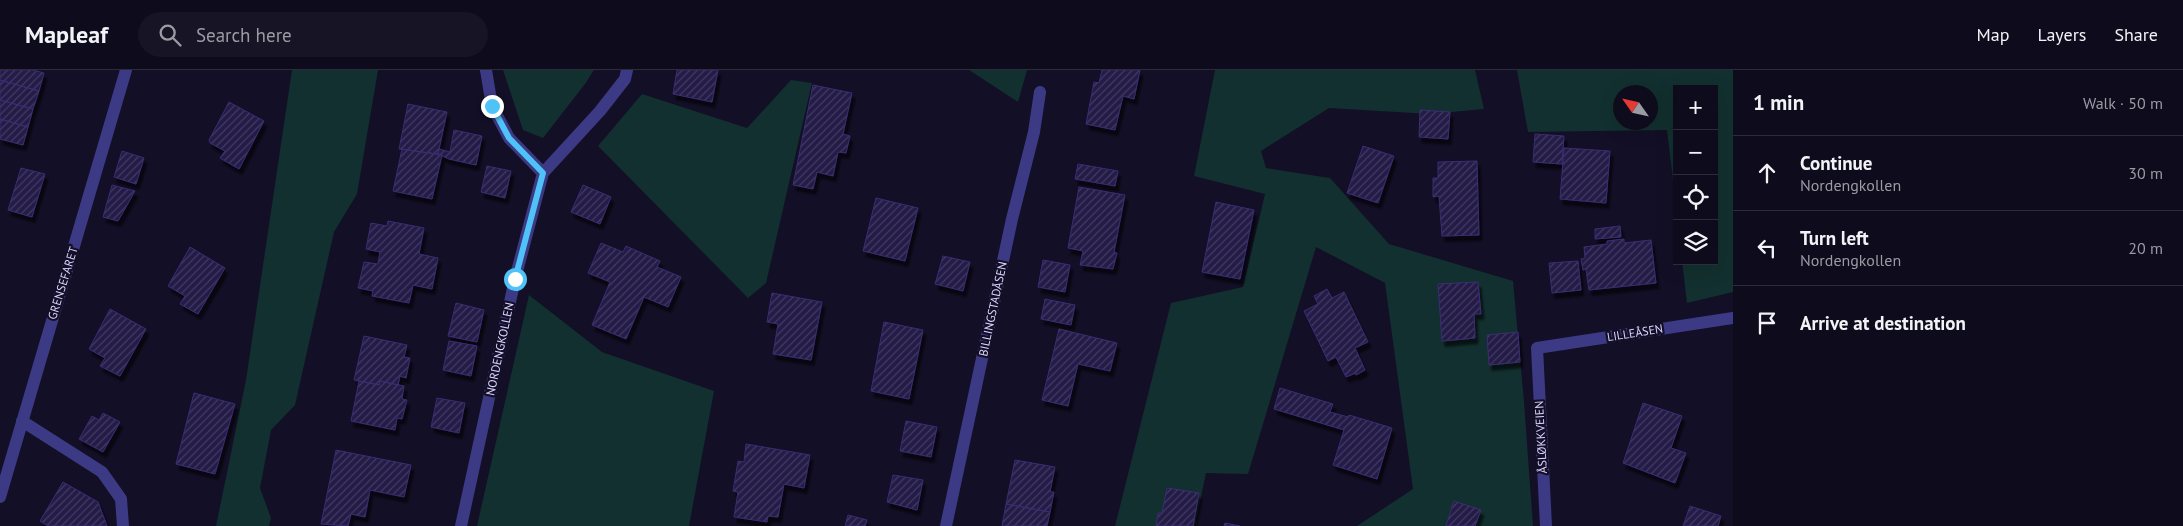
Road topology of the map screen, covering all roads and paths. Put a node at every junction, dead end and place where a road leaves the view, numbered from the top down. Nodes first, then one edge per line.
1 (126, 70) edge
2 (486, 70) edge
3 (627, 70) edge
4 (1040, 92) dead end
5 (543, 173) junction
6 (1733, 318) edge
7 (1537, 348) joint
8 (22, 421) junction
9 (0, 497) edge
10 (123, 526) edge
11 (461, 526) edge
12 (946, 526) edge
13 (1546, 526) edge

1 - 8 street, GRENSEFARET
2 - 5 street
3 - 5 street, NORDENGKOLLEN
4 - 12 street, BILLINGSTADÅSEN
5 - 11 street, NORDENGKOLLEN
6 - 7 street, LILLEÅSEN
7 - 13 street, ÅSLØKKVEIEN
8 - 9 street, GRENSEFARET
8 - 10 street

